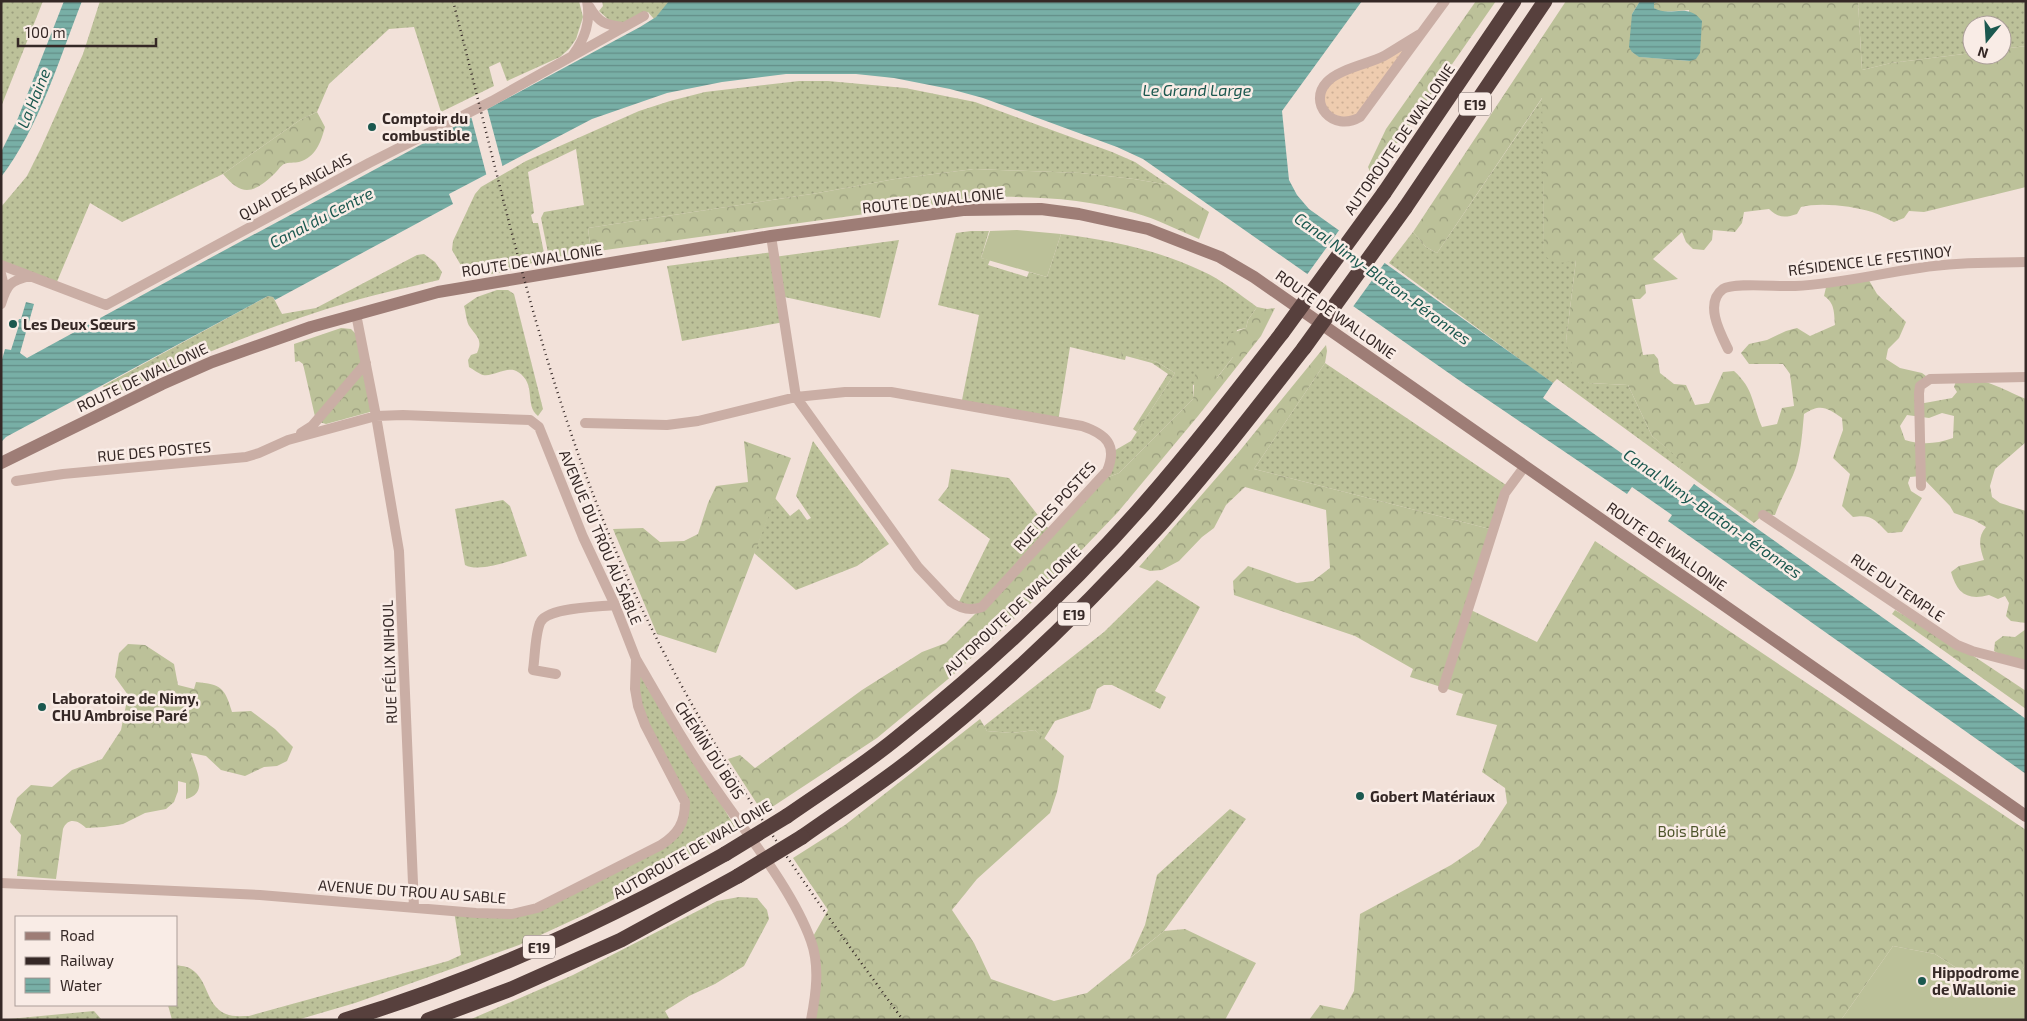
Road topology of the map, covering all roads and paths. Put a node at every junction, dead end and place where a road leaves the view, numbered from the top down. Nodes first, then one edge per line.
1 (1444, 1) edge
2 (1514, 1) edge
3 (1545, 1) edge
4 (588, 3) edge
5 (644, 16) dead end
6 (624, 28) junction
7 (1420, 34) junction
8 (571, 58) junction
9 (771, 236) junction
10 (2026, 262) edge
11 (1, 265) edge
12 (1, 274) edge
13 (30, 276) junction
14 (6, 290) junction
15 (1, 304) edge
16 (356, 314) junction
17 (1728, 349) dead end
18 (366, 363) junction
19 (2026, 377) edge
20 (796, 397) junction
21 (376, 416) junction
22 (497, 418) joint
23 (585, 423) dead end
24 (291, 439) junction
25 (1, 463) edge
26 (1525, 466) junction
27 (16, 481) dead end
28 (1921, 486) dead end
29 (1764, 515) dead end
30 (615, 605) junction
31 (636, 659) junction
32 (2026, 665) edge
33 (556, 674) dead end
34 (1443, 688) dead end
35 (2026, 816) edge
36 (1, 883) edge
37 (414, 907) junction
38 (345, 1020) edge
39 (428, 1020) edge
40 (810, 1020) edge

1 - 7 street
2 - 38 highway, AUTOROUTE DE WALLONIE / E19, bridge
3 - 39 highway, E19, bridge
4 - 6 street
4 - 8 street
5 - 6 street, QUAI DES ANGLAIS
6 - 8 street, QUAI DES ANGLAIS
7 - 7 street
8 - 13 street, QUAI DES ANGLAIS
9 - 16 main road, ROUTE DE WALLONIE
9 - 20 street, RUE DES POSTES
9 - 26 main road, ROUTE DE WALLONIE
10 - 17 street, RÉSIDENCE LE FESTINOY
11 - 13 street, QUAI DES ANGLAIS
12 - 14 street
13 - 14 street
14 - 15 street
16 - 18 street
16 - 25 main road, ROUTE DE WALLONIE
18 - 21 street
18 - 24 street, RUE DES POSTES
19 - 28 street
20 - 20 street, RUE DES POSTES
20 - 23 street, RUE DES POSTES
21 - 22 street, RUE DES POSTES
21 - 24 street, RUE DES POSTES
21 - 37 street, RUE FÉLIX NIHOUL
22 - 30 street, AVENUE DU TROU AU SABLE
24 - 27 street, RUE DES POSTES
26 - 34 street
26 - 35 main road, ROUTE DE WALLONIE
29 - 32 street, RUE DU TEMPLE
30 - 31 street, AVENUE DU TROU AU SABLE
30 - 33 street
31 - 37 street, AVENUE DU TROU AU SABLE
31 - 40 street, CHEMIN DU BOIS
36 - 37 street, AVENUE DU TROU AU SABLE

